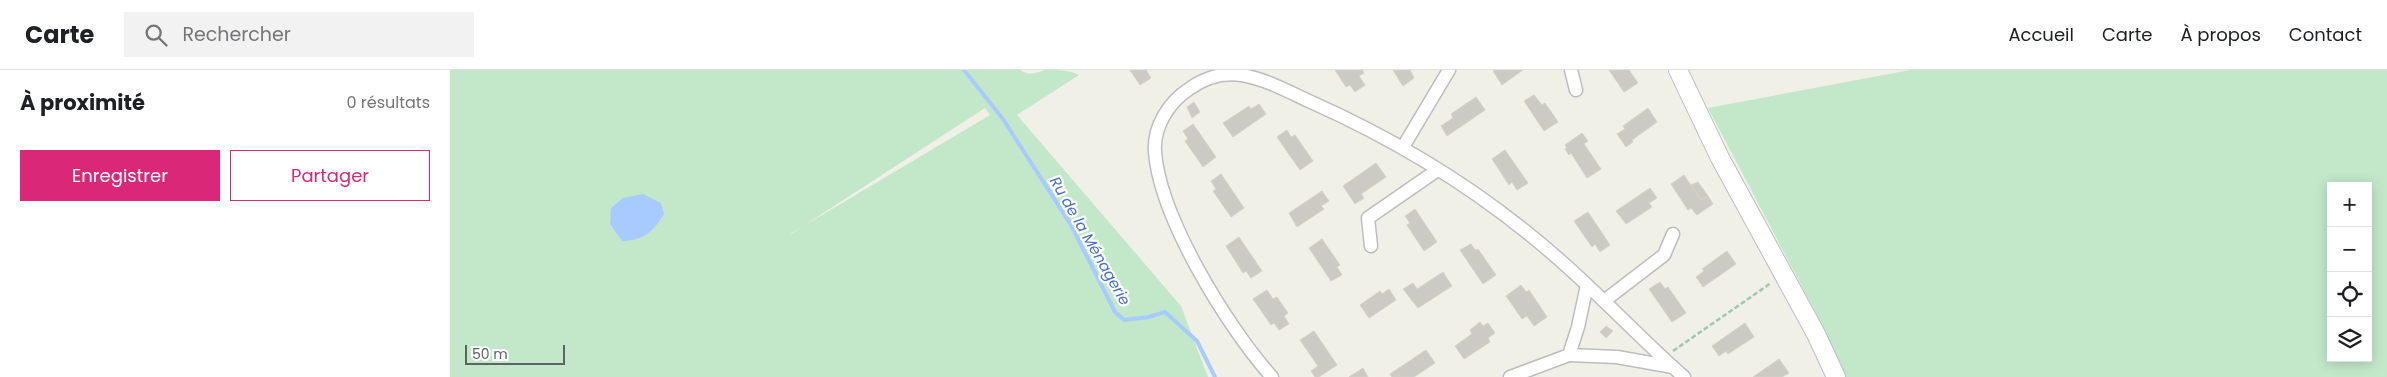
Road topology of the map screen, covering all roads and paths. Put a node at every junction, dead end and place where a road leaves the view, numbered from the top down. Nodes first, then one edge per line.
1 (1449, 70) edge
2 (1571, 70) edge
3 (1678, 70) edge
4 (1576, 90) dead end
5 (1403, 147) junction
6 (1436, 170) junction
7 (1673, 234) dead end
8 (1371, 246) dead end
9 (1776, 280) dead end
10 (1587, 285) junction
11 (1604, 300) junction
12 (1569, 355) junction
13 (1663, 357) junction
14 (1673, 367) junction
15 (1272, 377) edge
16 (1510, 377) edge
17 (1684, 377) edge
18 (1836, 377) edge

1 - 5 street
2 - 4 street
3 - 18 street
5 - 6 street
5 - 15 street
6 - 8 street
6 - 10 street
7 - 11 street
9 - 13 path
10 - 11 street
10 - 12 street
11 - 13 street
12 - 14 street
12 - 16 street
13 - 14 street
14 - 17 street

